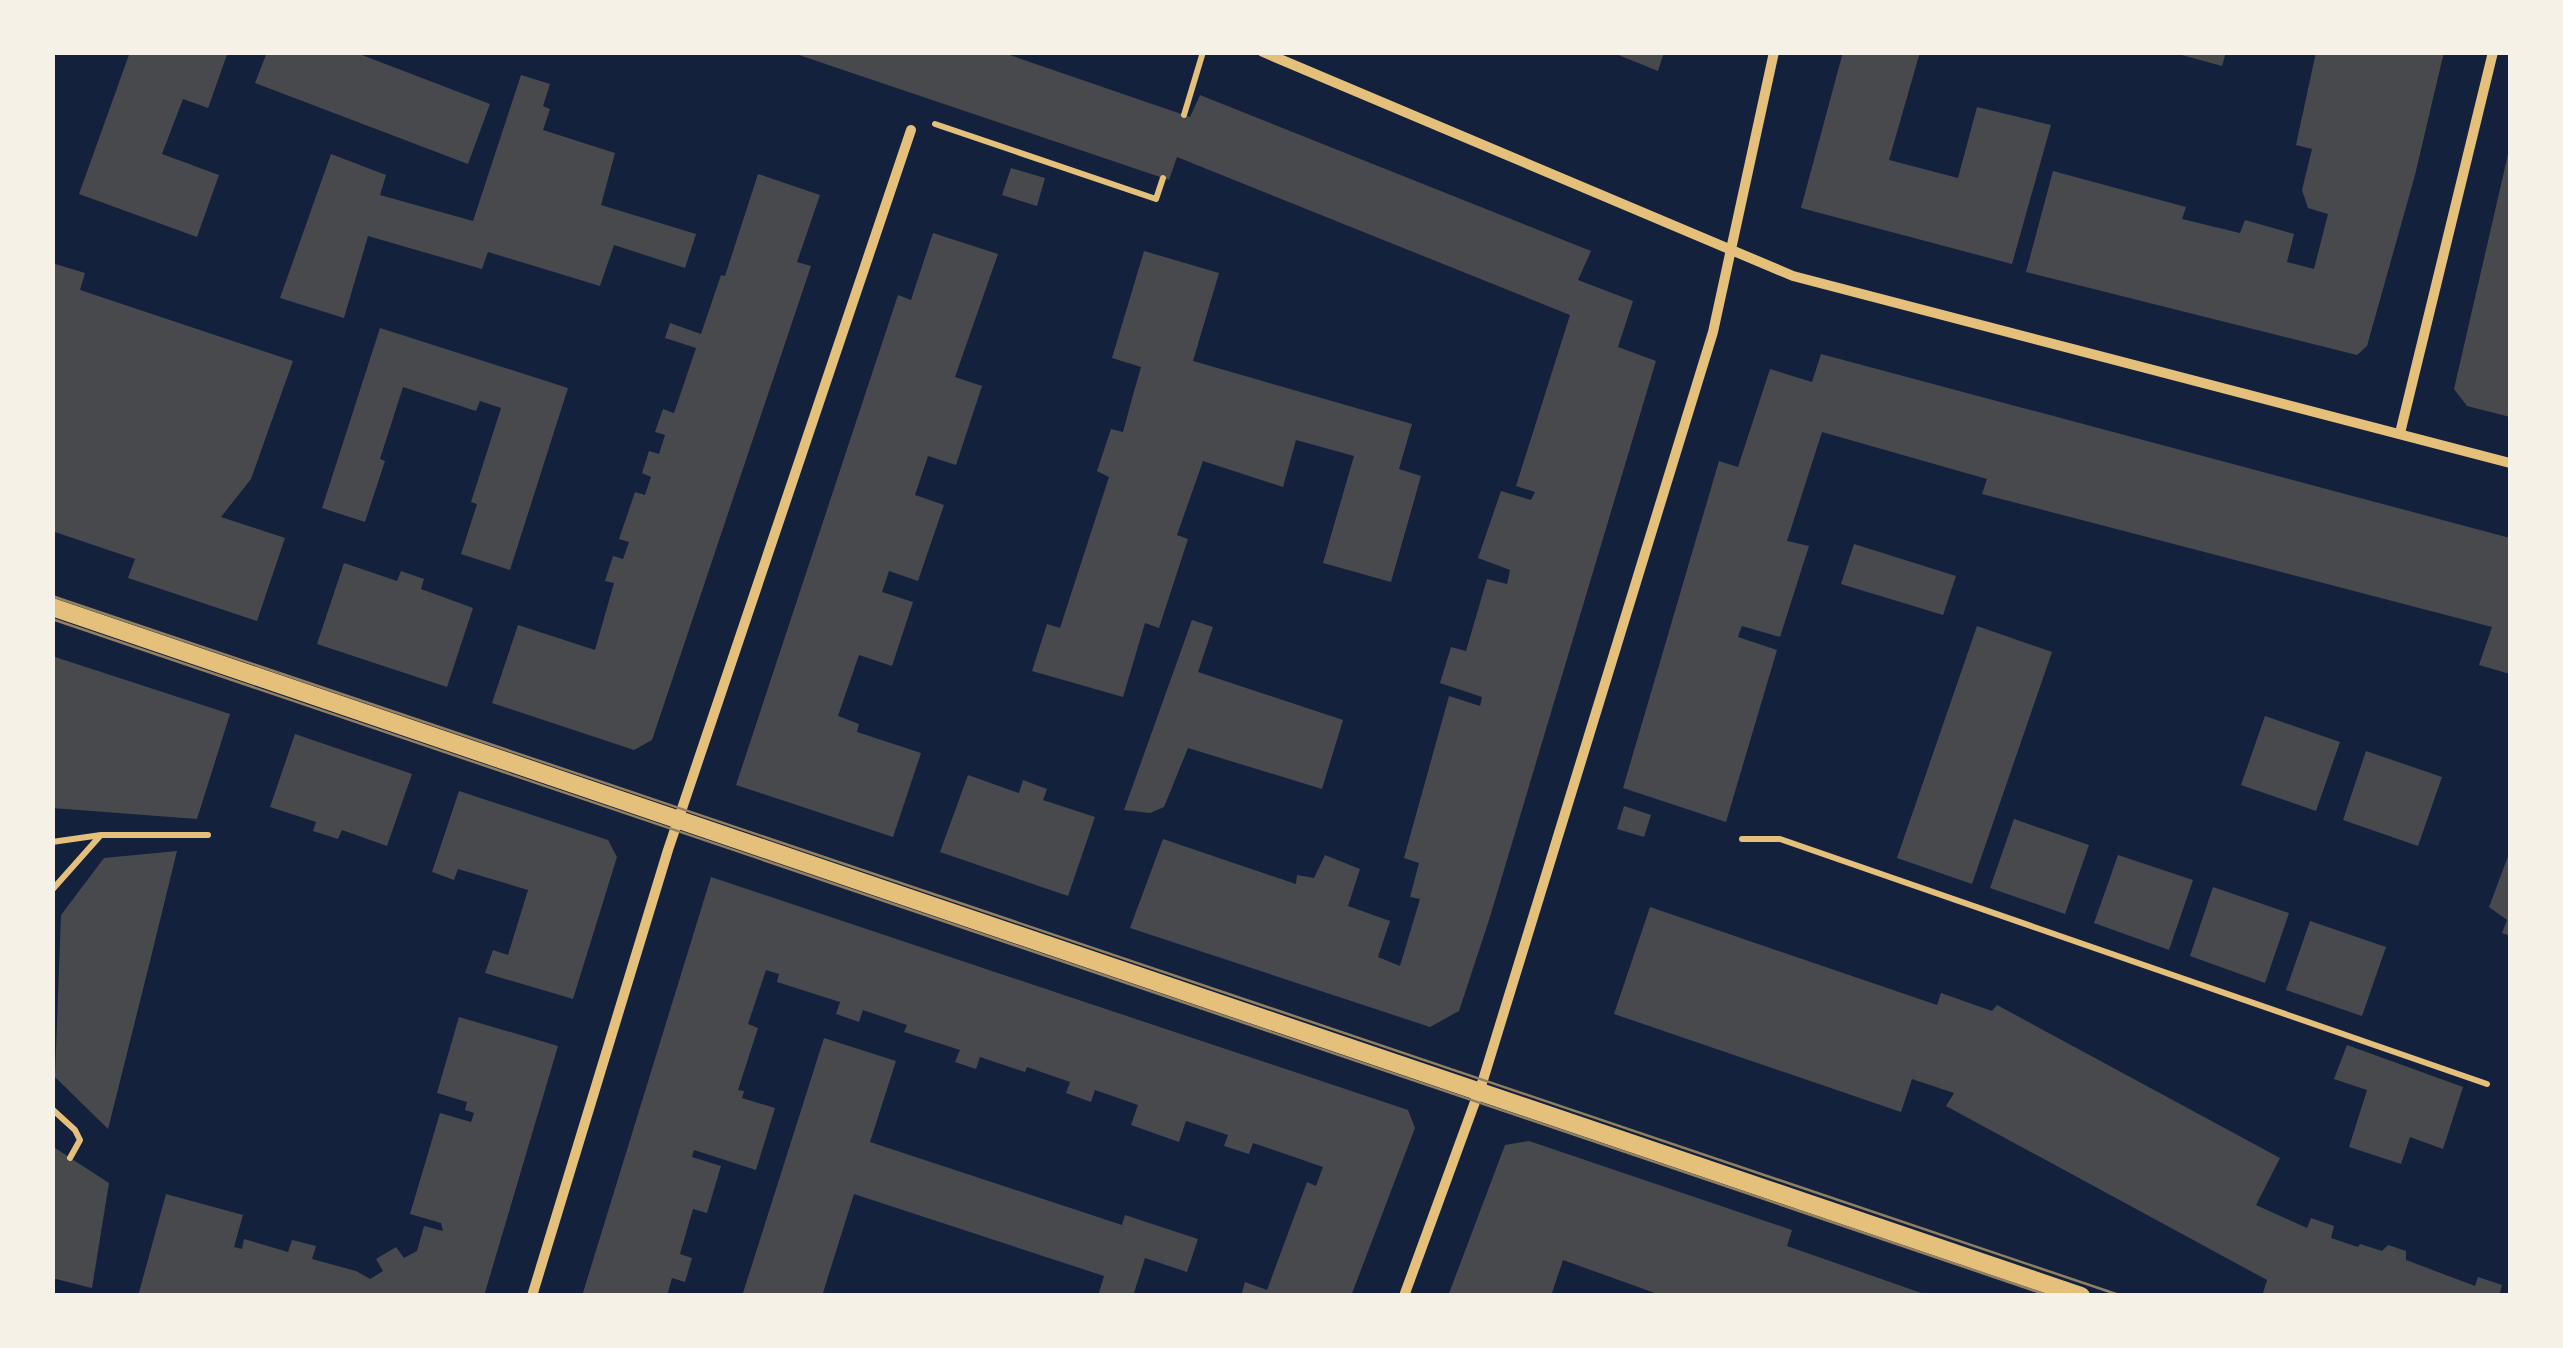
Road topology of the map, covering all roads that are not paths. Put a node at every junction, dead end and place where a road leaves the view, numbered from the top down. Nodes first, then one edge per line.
1 (1263, 52) edge
2 (1774, 52) edge
3 (2492, 52) edge
4 (911, 130) dead end
5 (1732, 250) junction
6 (2400, 433) junction
7 (2510, 463) edge
8 (52, 607) edge
9 (678, 822) junction
10 (1479, 1092) junction
11 (532, 1296) edge
12 (1404, 1296) edge
13 (2081, 1296) edge

1 - 5 street
2 - 5 street
3 - 6 street
4 - 9 street
5 - 6 street
5 - 10 street
6 - 7 street
8 - 9 street
9 - 10 street
9 - 11 street
10 - 12 street
10 - 13 street

